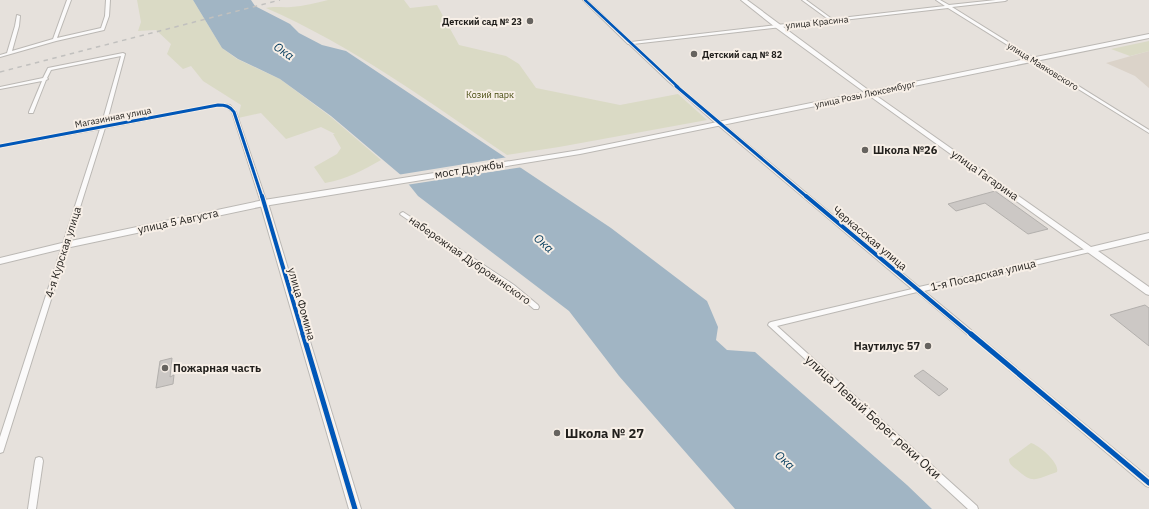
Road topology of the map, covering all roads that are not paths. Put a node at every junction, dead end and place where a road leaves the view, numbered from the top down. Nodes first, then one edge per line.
1 (69, 0) edge
2 (108, 0) edge
3 (585, 0) edge
4 (744, 0) edge
5 (804, 0) edge
6 (938, 0) edge
7 (1005, 0) edge
8 (948, 7) junction
9 (18, 16) dead end
10 (832, 20) junction
11 (777, 26) junction
12 (1149, 36) edge
13 (55, 40) junction
14 (629, 43) junction
15 (8, 54) junction
16 (0, 56) edge
17 (1032, 60) junction
18 (46, 79) junction
19 (0, 88) edge
20 (869, 93) junction
21 (228, 106) joint
22 (31, 112) dead end
23 (719, 124) junction
24 (103, 126) junction
25 (1149, 132) edge
26 (0, 146) edge
27 (580, 152) joint
28 (357, 187) joint
29 (264, 203) junction
30 (403, 214) dead end
31 (1149, 236) edge
32 (66, 244) junction
33 (1090, 250) junction
34 (0, 261) edge
35 (918, 290) junction
36 (1149, 292) edge
37 (536, 307) dead end
38 (771, 326) joint
39 (0, 449) edge
40 (39, 461) dead end
41 (1149, 483) edge
42 (32, 509) edge
43 (355, 509) edge
44 (974, 509) edge

1 - 13 street
2 - 13 street
3 - 14 street, Черкасская улица
4 - 11 street, улица Гагарина
5 - 10 street
6 - 8 street, улица Маяковского
7 - 8 street, улица Красина
8 - 10 street, улица Красина
8 - 17 street, улица Маяковского
9 - 15 street
10 - 11 street, улица Красина
11 - 14 street, улица Красина
11 - 20 street, улица Гагарина
12 - 17 main road, улица Розы Люксембург
13 - 15 street
14 - 23 street, Черкасская улица
15 - 16 street
17 - 20 main road, улица Розы Люксембург
17 - 25 street, улица Маяковского
18 - 19 street
18 - 22 street
18 - 24 street, 4-я Курская улица
20 - 23 main road, улица Розы Люксембург
20 - 33 street, улица Гагарина
21 - 24 street, Магазинная улица
21 - 29 street, улица Фомина
23 - 27 main road, улица Розы Люксембург
23 - 35 street, Черкасская улица
24 - 26 street, Магазинная улица
24 - 32 street, 4-я Курская улица
27 - 28 main road, мост Дружбы
28 - 29 main road, улица 5 Августа
29 - 32 main road, улица 5 Августа
29 - 43 street, улица Фомина
30 - 37 street, набережная Дубровинского
31 - 33 street, 1-я Посадская улица
32 - 34 main road, улица 5 Августа
32 - 39 street, 4-я Курская улица
33 - 35 street, 1-я Посадская улица
33 - 36 street, улица Гагарина
35 - 38 street, 1-я Посадская улица
35 - 41 street, Черкасская улица
38 - 44 street, улица Левый Берег реки Оки
40 - 42 street

